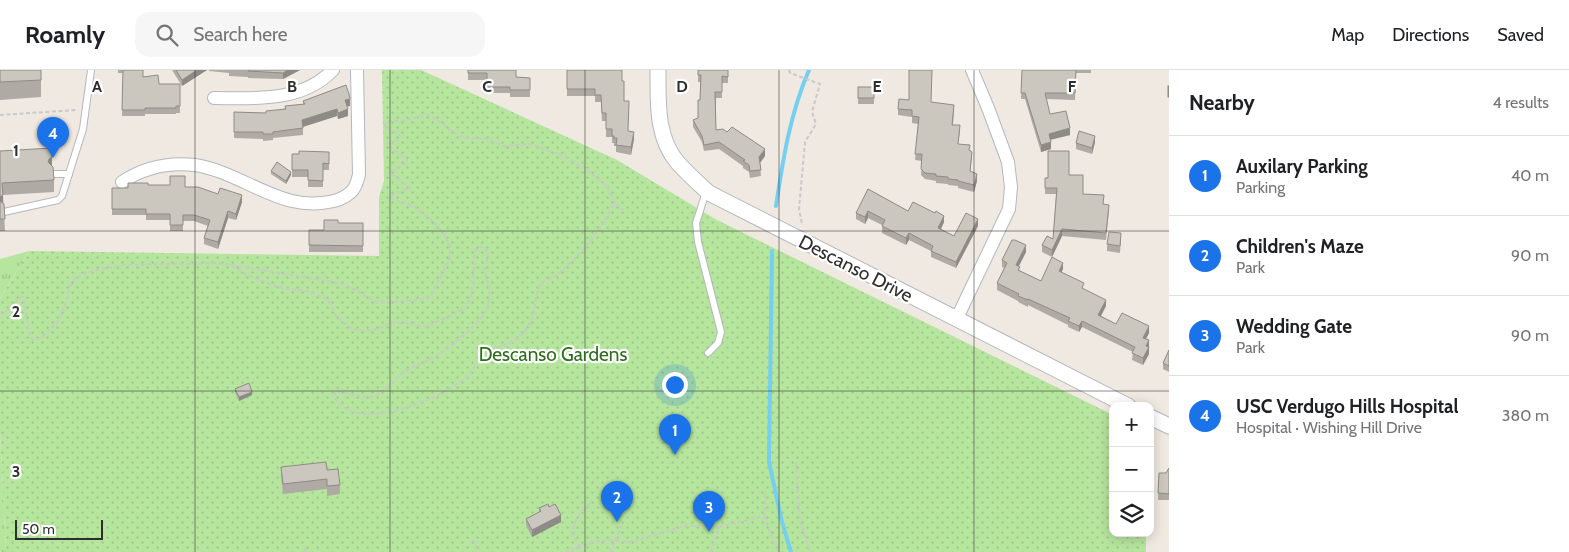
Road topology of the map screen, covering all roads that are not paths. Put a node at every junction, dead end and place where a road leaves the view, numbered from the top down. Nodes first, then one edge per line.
1 (91, 70) edge
2 (333, 70) edge
3 (357, 70) edge
4 (658, 70) edge
5 (972, 70) edge
6 (214, 98) dead end
7 (53, 174) edge
8 (69, 174) junction
9 (122, 182) dead end
10 (707, 191) junction
11 (4, 212) edge
12 (957, 318) junction
13 (708, 353) dead end
14 (1120, 402) edge
15 (1154, 419) edge
16 (1169, 426) edge

1 - 8 lane
2 - 6 street
3 - 9 street
4 - 10 street, Descanso Drive
5 - 12 street
7 - 8 lane
8 - 11 lane
10 - 12 street, Descanso Drive
10 - 13 lane
12 - 14 street, Descanso Drive
15 - 16 street

